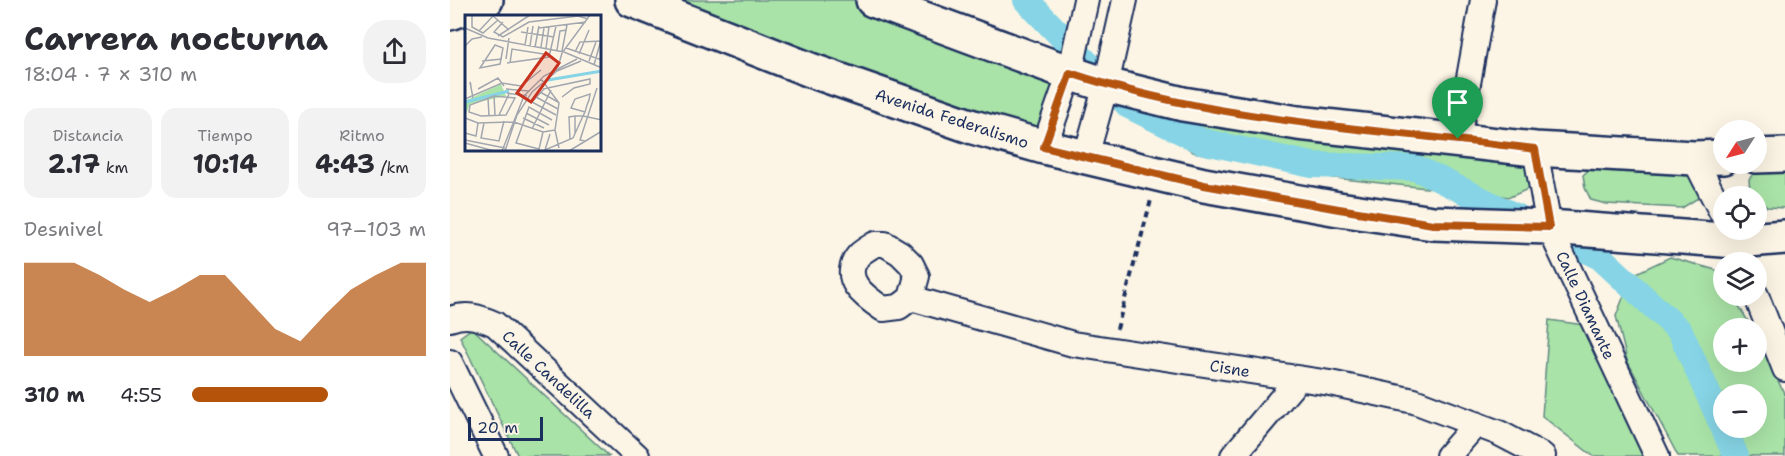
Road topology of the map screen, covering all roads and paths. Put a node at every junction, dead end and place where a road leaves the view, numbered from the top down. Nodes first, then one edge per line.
1 (486, 0) edge
2 (632, 0) edge
3 (873, 0) edge
4 (1086, 0) edge
5 (1125, 0) edge
6 (1482, 0) edge
7 (450, 13) edge
8 (1070, 73) junction
9 (1106, 85) junction
10 (1458, 139) junction
11 (1044, 147) junction
12 (1535, 149) junction
13 (1785, 155) edge
14 (1086, 156) junction
15 (1767, 156) edge
16 (1709, 158) edge
17 (1158, 173) junction
18 (1718, 186) edge
19 (1549, 227) junction
20 (1713, 236) edge
21 (1767, 237) edge
22 (1785, 237) edge
23 (911, 298) dead end
24 (1760, 306) edge
25 (450, 320) edge
26 (1112, 350) junction
27 (450, 362) edge
28 (1785, 369) edge
29 (1298, 379) junction
30 (1476, 424) junction
31 (496, 456) edge
32 (637, 456) edge
33 (1233, 456) edge
34 (1448, 456) edge
35 (1543, 456) edge
36 (1657, 456) edge

1 - 7 street
2 - 11 street, Avenida Federalismo
3 - 8 street
4 - 8 street
5 - 9 street
6 - 10 street
8 - 9 street
8 - 11 street
9 - 10 street
9 - 14 street
10 - 12 street
11 - 14 street, Avenida Federalismo
12 - 16 street
12 - 19 street, Calle Diamante
13 - 15 street
14 - 17 street, Avenida Federalismo
16 - 18 street
17 - 19 street, Avenida Federalismo
17 - 26 path
19 - 20 street, Avenida Federalismo
19 - 36 street, Calle Diamante
21 - 22 street, Avenida Federalismo
23 - 26 street, Cisne
24 - 28 street
25 - 32 street, Calle Candelilla
26 - 29 street, Cisne
27 - 31 street
29 - 30 street, Cisne
29 - 33 street
30 - 34 street
30 - 35 street, Cisne

